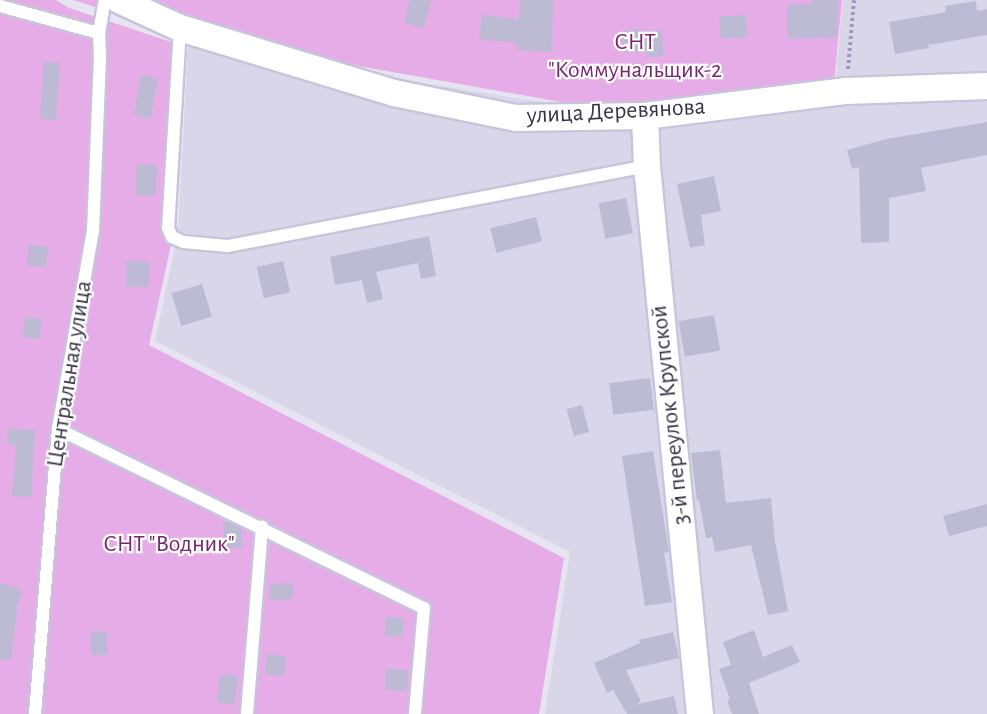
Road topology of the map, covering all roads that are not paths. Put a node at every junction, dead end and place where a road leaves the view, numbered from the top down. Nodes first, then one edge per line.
1 (105, 0) edge
2 (119, 0) edge
3 (0, 6) edge
4 (180, 28) junction
5 (99, 33) junction
6 (987, 86) edge
7 (645, 116) junction
8 (647, 166) junction
9 (58, 429) junction
10 (262, 527) junction
11 (35, 714) edge
12 (247, 714) edge
13 (416, 714) edge
14 (700, 714) edge

1 - 5 lane, Центральная улица
2 - 4 street, улица Деревянова
3 - 5 lane
4 - 7 street, улица Деревянова
4 - 8 lane
5 - 9 lane, Центральная улица
6 - 7 street, улица Деревянова
7 - 8 street, 3-й переулок Крупской
8 - 14 street, 3-й переулок Крупской
9 - 10 lane
9 - 11 lane, Центральная улица
10 - 12 lane
10 - 13 lane

